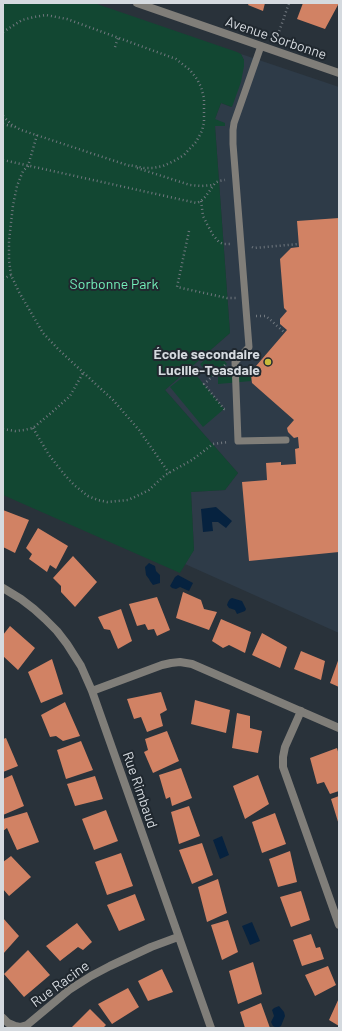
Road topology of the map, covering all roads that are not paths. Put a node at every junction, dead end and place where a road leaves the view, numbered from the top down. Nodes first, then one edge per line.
1 (137, 3) edge
2 (261, 46) junction
3 (339, 73) edge
4 (286, 440) dead end
5 (3, 588) edge
6 (92, 691) junction
7 (301, 711) junction
8 (339, 728) edge
9 (339, 925) edge
10 (178, 937) junction
11 (3, 1018) edge
12 (211, 1028) edge

1 - 2 street, Avenue Sorbonne
2 - 3 street, Avenue Sorbonne
2 - 4 lane
5 - 6 street, Rue Rimbaud
6 - 7 street
6 - 10 street, Rue Rimbaud
7 - 8 street
7 - 9 street
10 - 11 street, Rue Racine
10 - 12 street, Rue Rimbaud

